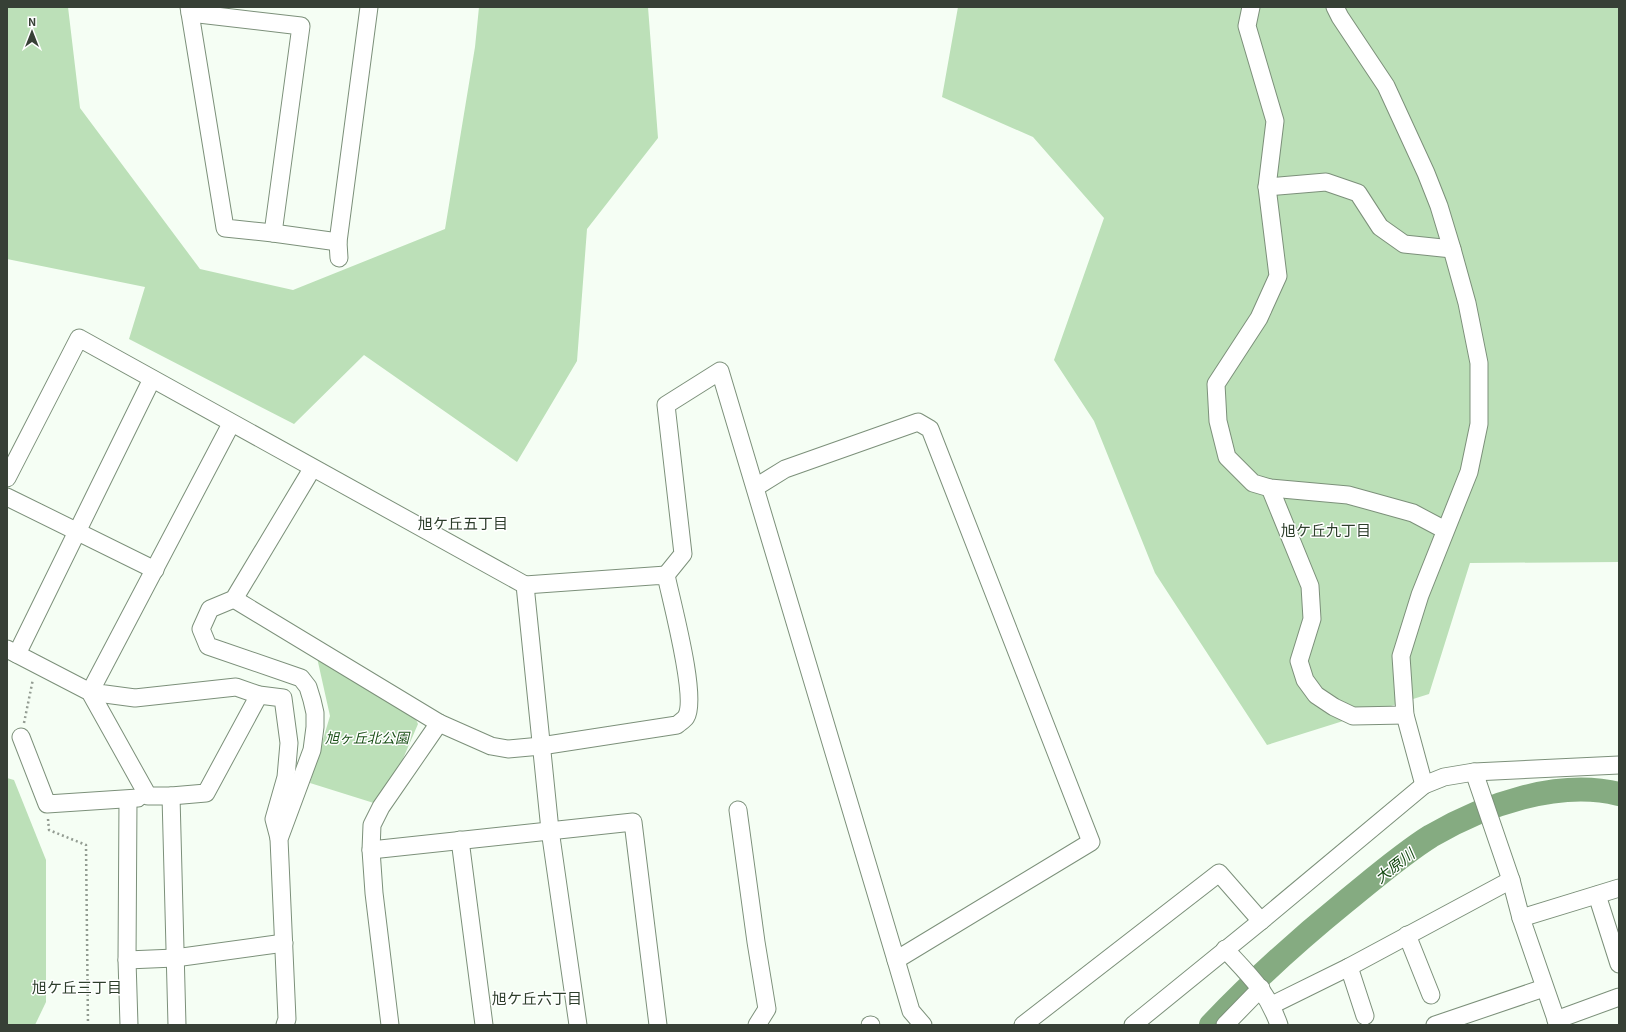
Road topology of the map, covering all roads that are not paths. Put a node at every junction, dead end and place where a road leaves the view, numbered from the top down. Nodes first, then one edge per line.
1 (369, 7) edge
2 (1251, 7) edge
3 (1335, 7) edge
4 (190, 10) edge
5 (1267, 187) junction
6 (273, 232) junction
7 (1452, 249) junction
8 (152, 379) junction
9 (231, 424) junction
10 (312, 468) junction
11 (7, 478) edge
12 (756, 487) junction
13 (1270, 488) junction
14 (7, 498) edge
15 (1445, 530) junction
16 (77, 532) junction
17 (155, 570) junction
18 (666, 575) junction
19 (524, 585) junction
20 (234, 599) junction
21 (12, 652) edge
22 (90, 692) junction
23 (260, 696) junction
24 (1405, 715) junction
25 (439, 723) junction
26 (21, 737) road end
27 (541, 746) junction
28 (1619, 765) edge
29 (1474, 772) junction
30 (1424, 785) junction
31 (148, 796) junction
32 (171, 796) junction
33 (128, 800) junction
34 (738, 810) dead end
35 (550, 830) junction
36 (279, 839) junction
37 (460, 840) junction
38 (371, 850) junction
39 (1512, 880) junction
40 (1619, 888) edge
41 (1596, 895) junction
42 (1521, 918) junction
43 (1261, 921) junction
44 (1407, 935) junction
45 (284, 943) junction
46 (1225, 949) junction
47 (175, 958) junction
48 (127, 960) junction
49 (896, 960) junction
50 (1619, 964) edge
51 (1349, 967) junction
52 (1261, 988) junction
53 (1544, 988) junction
54 (1431, 995) dead end
55 (1619, 997) edge
56 (1272, 1005) junction
57 (1365, 1016) dead end
58 (1557, 1022) edge
59 (129, 1025) edge
60 (177, 1025) edge
61 (286, 1025) edge
62 (390, 1025) edge
63 (484, 1025) edge
64 (578, 1025) edge
65 (658, 1025) edge
66 (757, 1025) edge
67 (923, 1025) edge
68 (1024, 1025) edge
69 (1133, 1025) edge
70 (1226, 1025) edge
71 (1279, 1025) edge
72 (1435, 1025) edge

1 - 6 street
2 - 5 street
3 - 7 street
4 - 6 street
4 - 6 street
5 - 7 street
5 - 13 street
7 - 15 street
8 - 9 street
8 - 11 street
8 - 16 street
9 - 10 street
9 - 17 street
10 - 19 street
10 - 20 street
12 - 18 street
12 - 49 street
12 - 49 street
13 - 15 street
13 - 24 street
14 - 16 street
15 - 24 street
16 - 17 street
16 - 21 street
17 - 22 street
18 - 19 street
18 - 27 street
19 - 27 street
20 - 25 street
20 - 36 street
21 - 22 street
22 - 23 street
22 - 31 street
23 - 32 street
23 - 36 street
24 - 30 street
25 - 27 street
25 - 38 street
26 - 33 street
27 - 35 street
28 - 29 street
29 - 30 street
29 - 39 street
30 - 43 street
31 - 32 street
31 - 33 street
32 - 47 street
33 - 48 street
34 - 66 street
35 - 37 street
35 - 64 street
35 - 65 street
36 - 45 street
37 - 38 street
37 - 63 street
38 - 62 street
39 - 42 street
39 - 44 street
40 - 41 street
41 - 42 street
41 - 50 street
42 - 53 street
43 - 46 street
43 - 68 street
44 - 51 street
44 - 54 street
45 - 47 street
45 - 61 street
46 - 52 street
46 - 69 street
47 - 48 street
47 - 60 street
48 - 59 street
49 - 67 street
51 - 56 street
51 - 57 street
52 - 56 street
52 - 70 street
53 - 58 street
53 - 72 street
55 - 58 street
56 - 71 street

